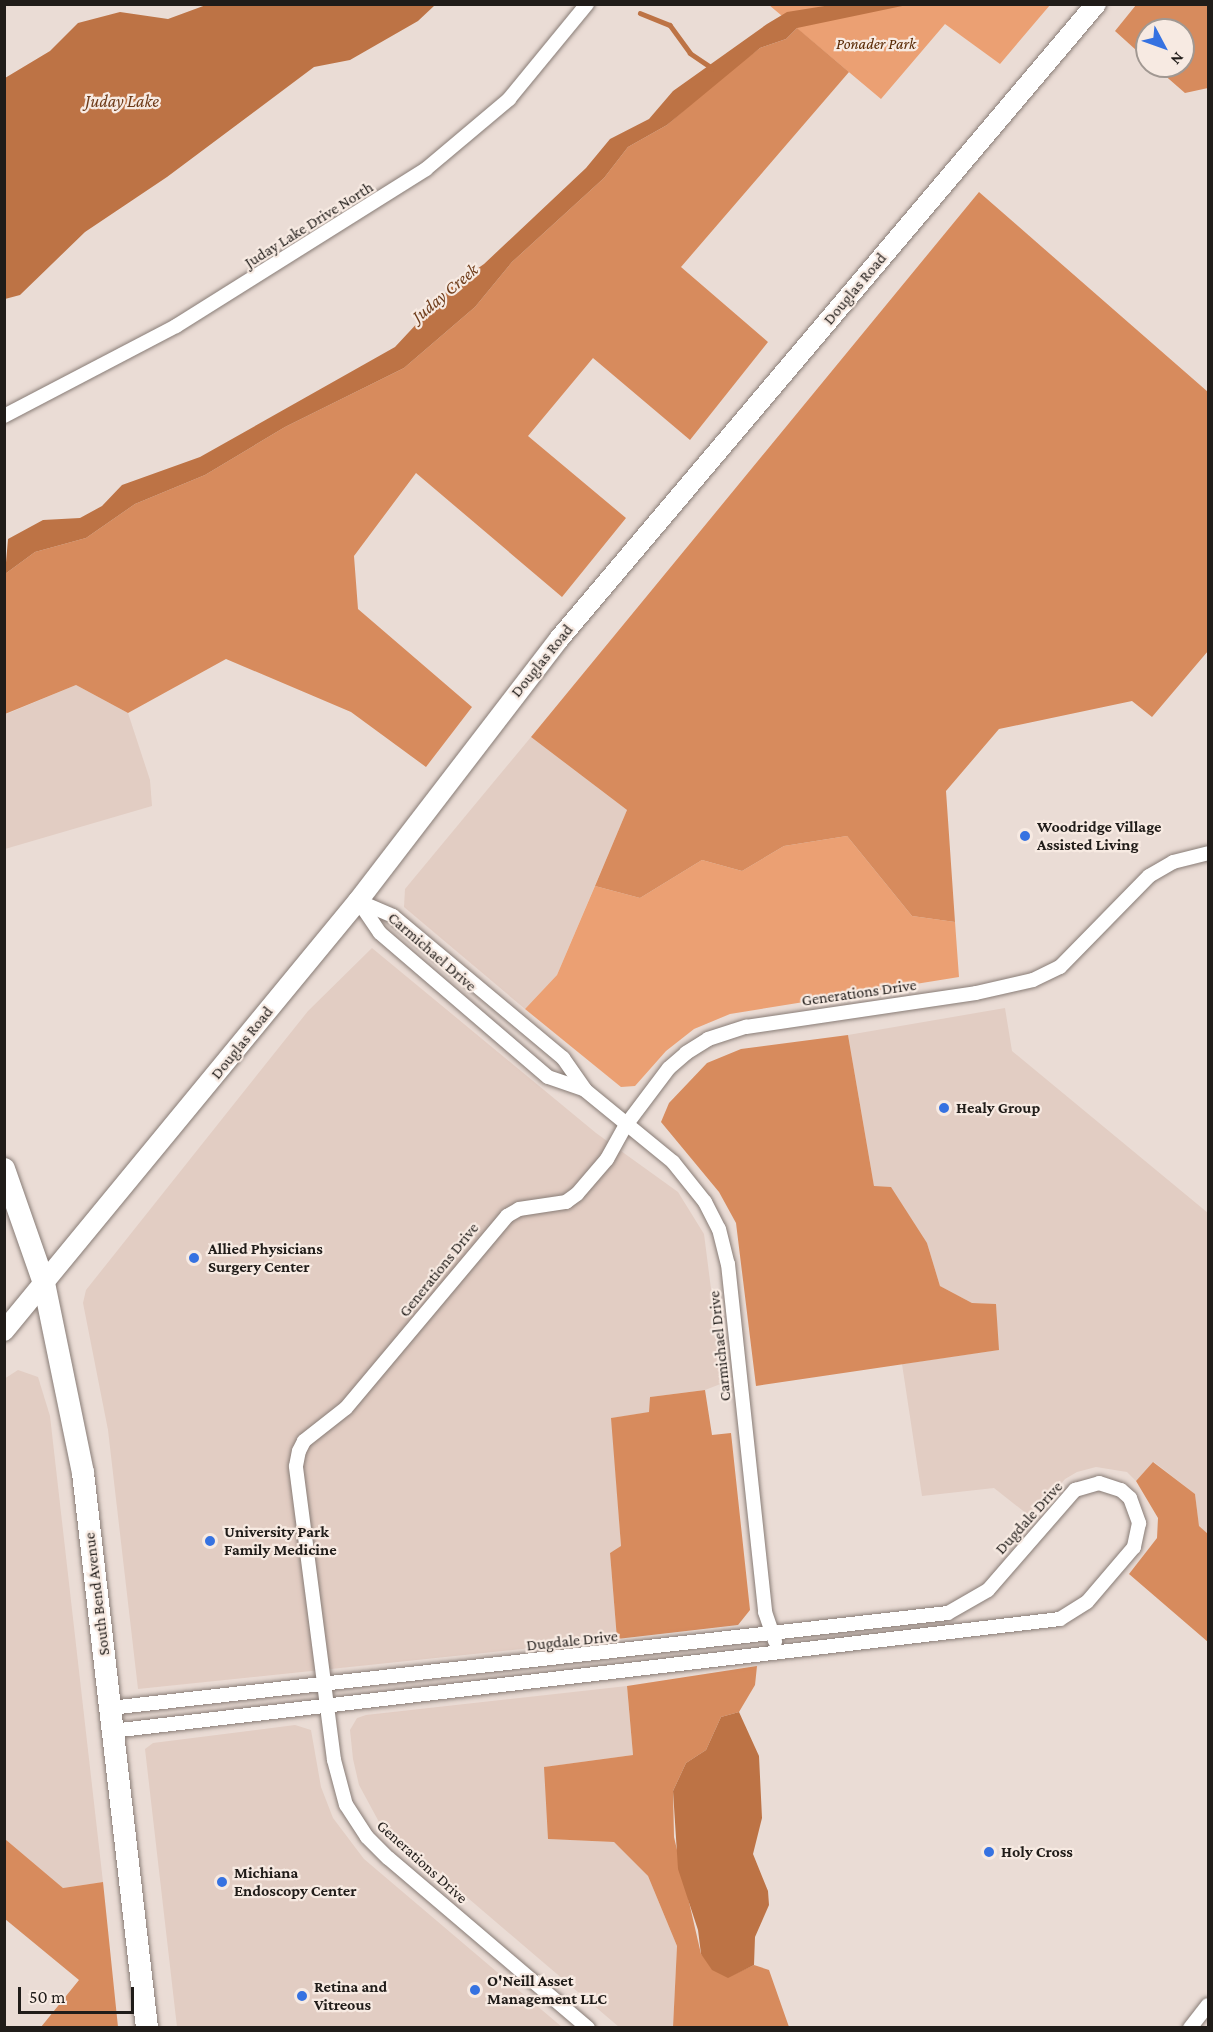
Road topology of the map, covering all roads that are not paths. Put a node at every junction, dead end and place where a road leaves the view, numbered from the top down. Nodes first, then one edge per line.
1 (587, 4) edge
2 (1096, 4) edge
3 (4, 416) edge
4 (1209, 853) edge
5 (358, 901) junction
6 (470, 980) junction
7 (457, 996) junction
8 (585, 1090) junction
9 (626, 1125) junction
10 (4, 1169) edge
11 (44, 1283) junction
12 (4, 1331) edge
13 (773, 1635) junction
14 (780, 1651) junction
15 (325, 1684) junction
16 (328, 1705) junction
17 (110, 1708) junction
18 (113, 1731) junction
19 (1209, 2005) edge
20 (147, 2028) edge
21 (588, 2028) edge
22 (1190, 2028) edge

1 - 3 street, Juday Lake Drive North
2 - 5 street, Douglas Road
4 - 9 street, Generations Drive
5 - 6 street, Carmichael Drive
5 - 7 street, Carmichael Drive
5 - 11 street, Douglas Road
6 - 7 street
6 - 8 street, Carmichael Drive
7 - 8 street, Carmichael Drive
8 - 9 street, Carmichael Drive
9 - 13 street, Carmichael Drive
9 - 15 street, Generations Drive
10 - 11 main road, South Bend Avenue
11 - 12 street, Douglas Road
11 - 17 main road, South Bend Avenue
13 - 14 street, Carmichael Drive
13 - 14 street, Dugdale Drive
13 - 15 street, Dugdale Drive
14 - 16 street, Dugdale Drive
15 - 16 street, Generations Drive
15 - 17 street, Dugdale Drive
16 - 18 street, Dugdale Drive
16 - 21 street, Generations Drive
17 - 18 main road, South Bend Avenue
18 - 20 main road, South Bend Avenue
19 - 22 street

